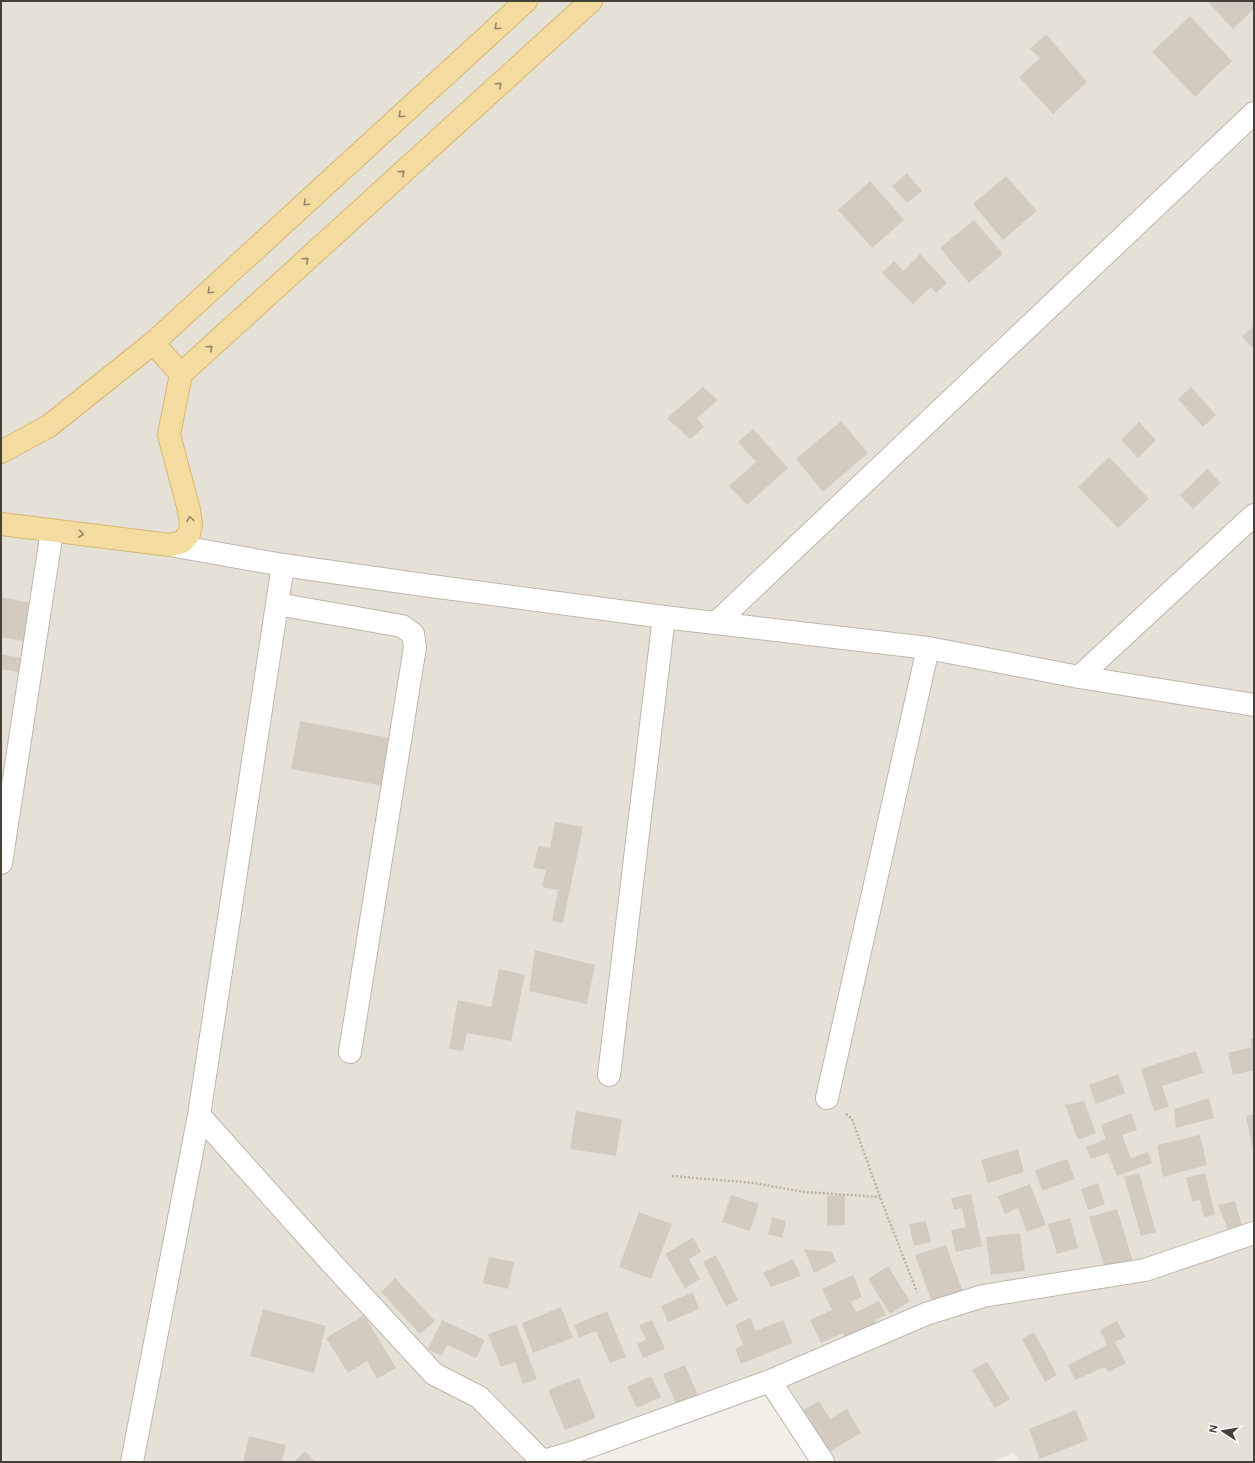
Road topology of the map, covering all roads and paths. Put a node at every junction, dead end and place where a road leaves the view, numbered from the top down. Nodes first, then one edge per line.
1 (526, 1) edge
2 (591, 1) edge
3 (1254, 113) edge
4 (153, 343) junction
5 (182, 374) junction
6 (1, 452) edge
7 (1254, 515) edge
8 (1, 524) edge
9 (52, 531) junction
10 (170, 546) junction
11 (283, 564) junction
12 (277, 604) junction
13 (664, 617) junction
14 (716, 623) junction
15 (928, 648) junction
16 (1079, 676) junction
17 (1254, 705) edge
18 (1, 864) edge
19 (350, 1052) dead end
20 (609, 1075) dead end
21 (827, 1098) joint
22 (199, 1114) junction
23 (672, 1176) dead end
24 (880, 1197) junction
25 (1254, 1232) edge
26 (926, 1314) junction
27 (770, 1381) junction
28 (541, 1461) edge
29 (132, 1462) edge
30 (823, 1462) edge

1 -> 4 main road
5 -> 2 main road
3 - 14 street
4 - 5 main road
4 - 6 main road
10 -> 5 main road
7 - 16 street
8 - 9 main road
9 -> 10 main road
9 - 18 street
10 - 11 street
11 - 12 street
11 - 13 street
12 - 19 street
12 - 22 street
13 - 14 street
13 - 20 street
14 - 15 street
15 - 16 street
15 - 21 street
16 - 17 street
21 - 24 path
22 - 28 street
22 - 29 street
23 - 24 path
24 - 26 path
25 - 26 street
26 - 27 street
27 - 28 street
27 - 30 street

